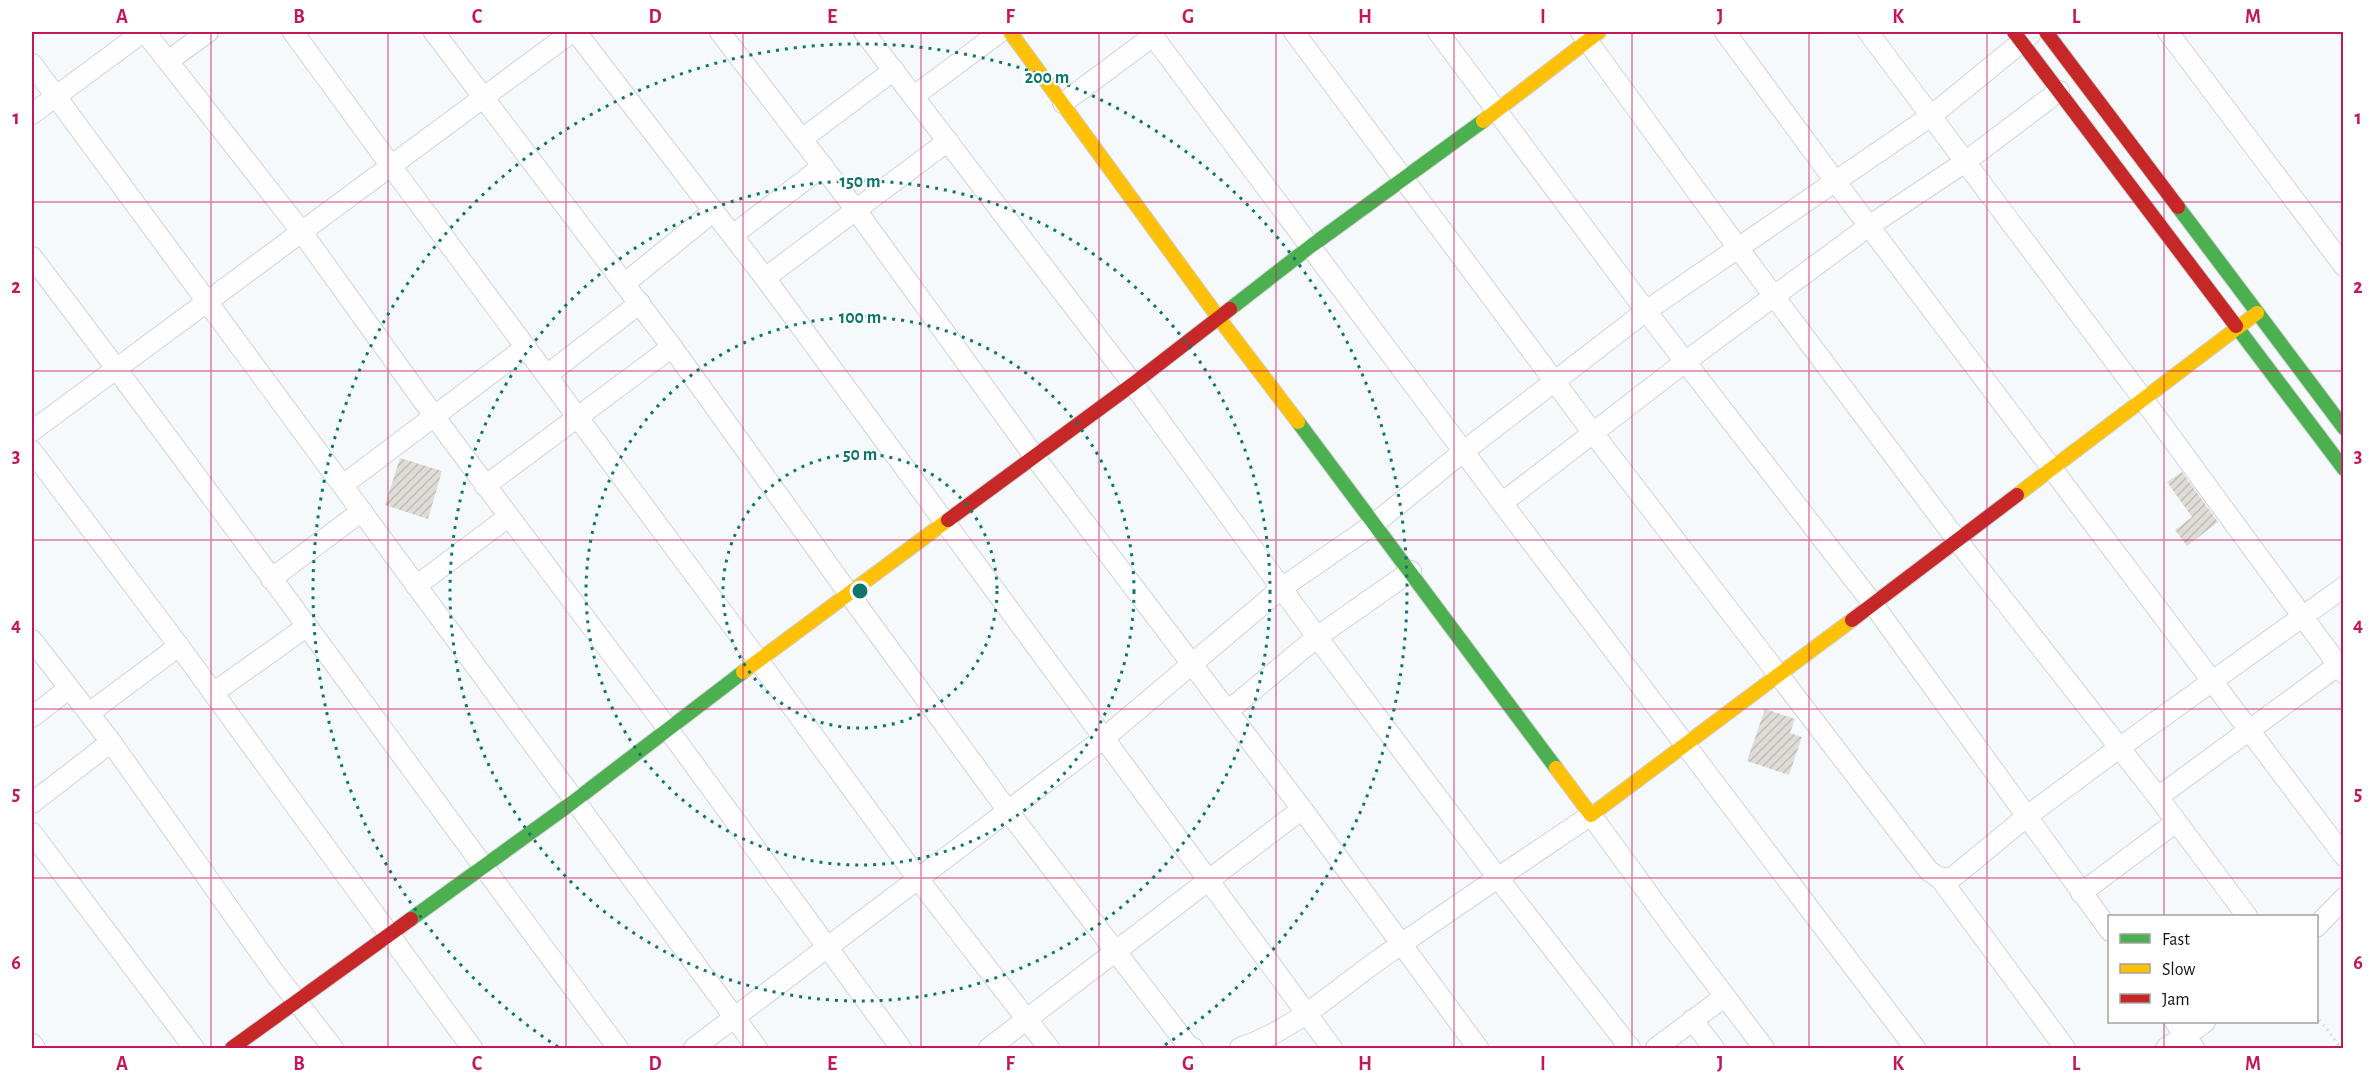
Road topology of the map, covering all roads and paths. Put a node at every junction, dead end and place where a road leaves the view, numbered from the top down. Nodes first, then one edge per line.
1 (144, 32) edge
2 (208, 32) edge
3 (293, 32) edge
4 (434, 32) edge
5 (574, 32) edge
6 (720, 32) edge
7 (864, 32) edge
8 (1000, 32) edge
9 (1010, 32) edge
10 (1294, 32) edge
11 (1438, 32) edge
12 (1725, 32) edge
13 (1868, 32) edge
14 (2046, 32) edge
15 (2168, 32) edge
16 (1152, 34) edge
17 (1589, 34) edge
18 (2023, 35) edge
19 (168, 61) junction
20 (32, 64) edge
21 (894, 70) junction
22 (2059, 91) junction
23 (56, 96) junction
24 (914, 96) junction
25 (483, 98) junction
26 (1064, 103) junction
27 (1496, 111) junction
28 (32, 114) edge
29 (1931, 116) junction
30 (802, 139) junction
31 (948, 141) junction
32 (1965, 162) junction
33 (391, 166) junction
34 (823, 166) junction
35 (1405, 178) junction
36 (1834, 181) junction
37 (856, 210) junction
38 (714, 211) junction
39 (1869, 226) junction
40 (301, 231) junction
41 (733, 235) junction
42 (1311, 246) junction
43 (1738, 248) junction
44 (32, 257) edge
45 (2343, 266) edge
46 (765, 278) junction
47 (624, 284) junction
48 (1775, 296) junction
49 (207, 300) junction
50 (640, 303) junction
51 (1646, 311) junction
52 (2257, 313) junction
53 (1218, 317) junction
54 (2238, 328) junction
55 (526, 347) junction
56 (672, 347) junction
57 (1685, 362) junction
58 (117, 368) junction
59 (547, 375) junction
60 (1556, 380) junction
61 (1133, 384) junction
62 (2143, 399) junction
63 (2337, 405) edge
64 (434, 416) junction
65 (579, 418) junction
66 (2343, 428) edge
67 (32, 431) edge
68 (1593, 433) junction
69 (32, 451) edge
70 (1464, 451) junction
71 (1034, 456) junction
72 (2051, 469) junction
73 (2343, 469) edge
74 (343, 485) junction
75 (485, 486) junction
76 (1502, 503) junction
77 (362, 511) junction
78 (508, 517) junction
79 (944, 522) junction
80 (1374, 524) junction
81 (1958, 540) junction
82 (1411, 571) junction
83 (271, 579) junction
84 (416, 586) junction
85 (1282, 587) junction
86 (2343, 587) edge
87 (849, 594) junction
88 (1873, 604) junction
89 (2303, 617) junction
90 (306, 627) junction
91 (1317, 637) junction
92 (32, 640) edge
93 (179, 646) junction
94 (758, 660) junction
95 (1192, 664) junction
96 (2342, 666) edge
97 (1780, 674) junction
98 (2213, 682) junction
99 (68, 689) junction
100 (213, 693) junction
101 (1228, 711) junction
102 (89, 713) junction
103 (32, 717) edge
104 (668, 729) junction
105 (2249, 730) junction
106 (1103, 739) junction
107 (111, 742) junction
108 (1686, 746) junction
109 (2119, 748) junction
110 (2158, 798) junction
111 (573, 802) junction
112 (32, 803) edge
113 (1302, 809) junction
114 (1008, 811) junction
115 (1591, 815) junction
116 (2026, 817) junction
117 (2175, 823) junction
118 (32, 833) edge
119 (2343, 856) edge
120 (483, 867) junction
121 (1498, 878) junction
122 (1940, 878) junction
123 (918, 879) junction
124 (1209, 880) junction
125 (2081, 893) junction
126 (2343, 898) edge
127 (2246, 915) edge
128 (2318, 925) edge
129 (2108, 931) edge
130 (389, 935) junction
131 (1402, 944) junction
132 (829, 947) junction
133 (1116, 950) junction
134 (1724, 997) junction
135 (297, 1001) junction
136 (1307, 1015) junction
137 (2318, 1018) edge
138 (734, 1019) junction
139 (1028, 1020) junction
140 (1692, 1020) junction
141 (2203, 1023) edge
142 (2184, 1035) edge
143 (32, 1044) edge
144 (35, 1048) edge
145 (194, 1048) edge
146 (232, 1048) edge
147 (333, 1048) edge
148 (472, 1048) edge
149 (618, 1048) edge
150 (694, 1048) edge
151 (757, 1048) edge
152 (902, 1048) edge
153 (989, 1048) edge
154 (1049, 1048) edge
155 (1193, 1048) edge
156 (1240, 1048) edge
157 (1332, 1048) edge
158 (1478, 1048) edge
159 (1630, 1048) edge
160 (1656, 1048) edge
161 (1714, 1048) edge
162 (1764, 1048) edge
163 (1915, 1048) edge
164 (2065, 1048) edge
165 (2166, 1048) edge
166 (2341, 1048) edge

1 - 19 street
1 - 23 street
2 - 19 street
3 - 33 street
4 - 25 street
5 - 25 street
5 - 38 street
6 - 30 street
7 - 21 street
8 - 24 street
9 - 26 street
10 - 35 street
11 - 27 street
12 - 36 street
13 - 29 street
14 - 52 street
15 - 45 street
16 - 26 street
16 - 42 street
17 - 27 street
17 - 43 street
18 - 22 street
18 - 29 street
19 - 40 street
20 - 23 street
21 - 24 street
21 - 30 street
22 - 32 street
22 - 54 street
23 - 28 street
23 - 49 street
24 - 31 street
25 - 33 street
25 - 47 street
26 - 53 street
27 - 35 street
27 - 51 street
29 - 32 street
29 - 36 street
30 - 34 street
31 - 37 street
31 - 61 street
32 - 39 street
32 - 62 street
33 - 40 street
33 - 55 street
34 - 37 street
34 - 41 street
35 - 42 street
35 - 60 street
36 - 39 street
36 - 43 street
37 - 46 street
37 - 71 street
38 - 41 street
38 - 47 street
39 - 48 street
39 - 72 street
40 - 49 street
40 - 64 street
41 - 46 street
42 - 53 street
42 - 70 street
43 - 48 street
43 - 51 street
44 - 58 street
46 - 79 street
47 - 50 street
48 - 57 street
48 - 81 street
49 - 58 street
49 - 74 street
50 - 56 street
50 - 59 street
51 - 57 street
51 - 60 street
52 - 54 street
52 - 63 street
53 - 61 street
53 - 80 street
54 - 62 street
54 - 73 street
55 - 59 street
55 - 64 street
56 - 65 street
56 - 87 street
57 - 68 street
57 - 88 street
58 - 67 street
58 - 83 street
59 - 65 street
60 - 68 street
60 - 70 street
61 - 71 street
61 - 85 street
62 - 72 street
62 - 89 street
63 - 66 street
64 - 74 street
64 - 75 street
65 - 75 street
65 - 94 street
68 - 76 street
68 - 97 street
69 - 93 street
70 - 76 street
70 - 80 street
71 - 79 street
71 - 95 street
72 - 81 street
72 - 98 street
74 - 77 street
75 - 78 street
76 - 108 street
77 - 83 street
77 - 84 street
78 - 84 street
78 - 104 street
79 - 87 street
79 - 106 street
80 - 82 street
80 - 85 street
81 - 88 street
81 - 109 street
82 - 91 street
82 - 115 street
83 - 90 street
84 - 111 street
85 - 91 street
85 - 95 street
86 - 89 street
87 - 94 street
87 - 114 street
88 - 97 street
88 - 116 street
89 - 96 street
89 - 98 street
90 - 100 street
90 - 120 street
91 - 101 street
91 - 121 street
92 - 99 street
93 - 100 street
93 - 102 street
94 - 104 street
94 - 123 street
95 - 101 street
95 - 106 street
96 - 105 street
97 - 108 street
97 - 122 street
98 - 105 street
98 - 109 street
99 - 102 street
99 - 103 street
100 - 130 street
101 - 113 street
102 - 107 street
104 - 111 street
104 - 132 street
105 - 110 street
105 - 119 street
106 - 114 street
106 - 124 street
107 - 112 street
107 - 135 street
108 - 115 street
108 - 163 street
109 - 110 street
109 - 116 street
110 - 117 street
111 - 120 street
111 - 138 street
113 - 124 street
113 - 131 street
114 - 123 street
114 - 133 street
115 - 121 street
115 - 134 street
116 - 122 street
116 - 125 street
117 - 125 street
117 - 127 street
118 - 145 street
120 - 130 street
120 - 149 street
121 - 131 street
121 - 159 street
122 - 164 street
123 - 132 street
123 - 139 street
124 - 133 street
124 - 136 street
125 - 129 street
126 - 128 street
130 - 135 street
130 - 148 street
131 - 136 street
131 - 158 street
132 - 138 street
132 - 152 street
133 - 139 street
133 - 155 street
134 - 140 street
134 - 162 street
135 - 146 street
135 - 147 street
136 - 156 street
136 - 157 street
137 - 166 path
138 - 150 street
138 - 151 street
139 - 153 street
139 - 154 street
140 - 160 street
140 - 161 street
141 - 142 street
142 - 165 street
143 - 144 street

